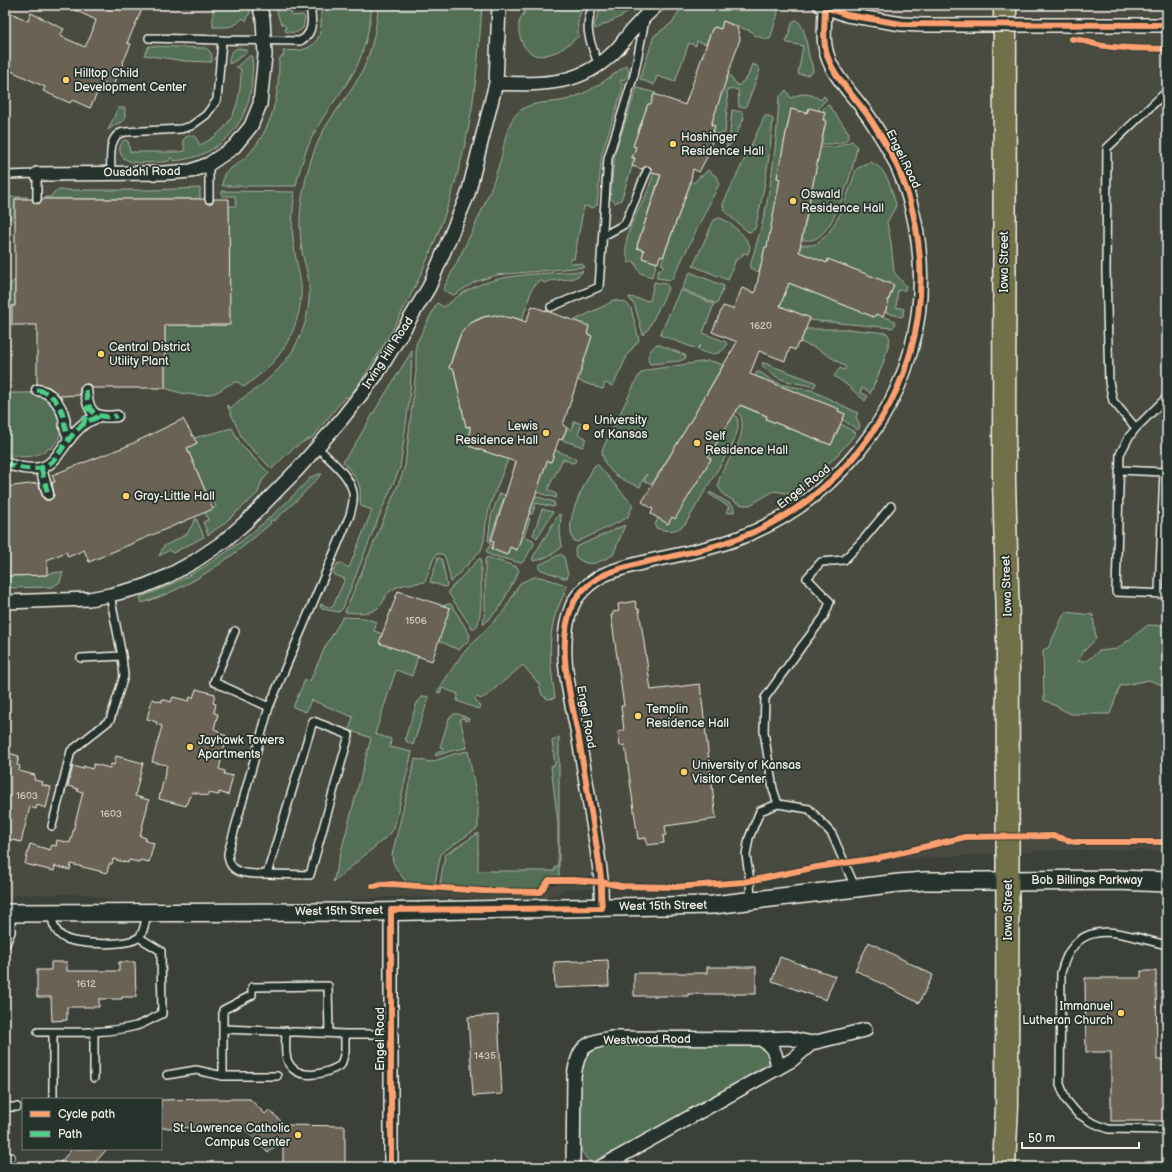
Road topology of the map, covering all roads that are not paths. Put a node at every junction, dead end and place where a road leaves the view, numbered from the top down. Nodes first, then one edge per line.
1 (259, 5) edge
2 (499, 5) edge
3 (594, 5) edge
4 (657, 5) edge
5 (1004, 5) edge
6 (823, 6) edge
7 (310, 8) dead end
8 (645, 15) junction
9 (1167, 25) edge
10 (149, 38) dead end
11 (222, 40) junction
12 (264, 40) junction
13 (599, 66) junction
14 (496, 83) junction
15 (1167, 91) edge
16 (209, 164) junction
17 (647, 171) dead end
18 (111, 173) junction
19 (37, 174) junction
20 (5, 175) edge
21 (36, 199) dead end
22 (209, 199) dead end
23 (603, 236) junction
24 (551, 307) dead end
25 (37, 390) dead end
26 (86, 390) dead end
27 (1167, 397) edge
28 (88, 406) junction
29 (99, 416) junction
30 (117, 416) dead end
31 (83, 426) junction
32 (1136, 428) junction
33 (70, 439) junction
34 (317, 447) junction
35 (5, 463) edge
36 (41, 468) junction
37 (1119, 470) junction
38 (48, 494) dead end
39 (891, 506) dead end
40 (1159, 594) junction
41 (1167, 594) edge
42 (110, 596) junction
43 (5, 602) edge
44 (235, 631) dead end
45 (122, 656) junction
46 (81, 658) dead end
47 (269, 708) junction
48 (778, 804) junction
49 (52, 826) dead end
50 (267, 874) junction
51 (1008, 881) junction
52 (1167, 882) edge
53 (855, 887) junction
54 (751, 901) junction
55 (602, 908) junction
56 (392, 910) junction
57 (147, 912) junction
58 (8, 913) edge
59 (51, 913) junction
60 (140, 938) junction
61 (1167, 945) edge
62 (5, 946) edge
63 (223, 1029) junction
64 (865, 1030) dead end
65 (286, 1031) junction
66 (38, 1032) dead end
67 (53, 1032) junction
68 (94, 1032) junction
69 (328, 1033) junction
70 (345, 1034) junction
71 (391, 1034) junction
72 (761, 1039) junction
73 (812, 1043) junction
74 (778, 1068) junction
75 (167, 1075) dead end
76 (223, 1076) junction
77 (277, 1076) dead end
78 (94, 1078) dead end
79 (53, 1098) edge
80 (5, 1107) edge
81 (17, 1107) dead end
82 (1167, 1130) edge
83 (391, 1167) edge
84 (573, 1167) edge
85 (601, 1167) edge
86 (1004, 1167) edge

1 - 12 street, Ousdahl Road
2 - 14 street, Irving Hill Road
3 - 13 lane
4 - 8 street
5 - 51 highway, Iowa Street
6 - 9 street, bridge
6 - 55 street, Engel Road
7 - 12 lane
8 - 13 street
8 - 23 lane
10 - 11 lane
11 - 12 lane
11 - 18 lane
12 - 16 street, Ousdahl Road
13 - 14 street
14 - 34 street, Irving Hill Road
15 - 32 lane
16 - 18 street, Ousdahl Road
16 - 22 lane
17 - 23 lane
18 - 19 street, Ousdahl Road
19 - 20 lane
19 - 21 lane
23 - 24 lane
25 - 33 street
26 - 28 street
27 - 32 lane
28 - 29 street
28 - 31 street
29 - 30 street
29 - 31 street
31 - 33 street
32 - 37 lane
33 - 36 street
34 - 42 street, Irving Hill Road
34 - 47 lane
35 - 36 street
36 - 38 street
37 - 40 lane
37 - 40 lane
39 - 48 lane
40 - 41 lane
42 - 43 street, Irving Hill Road
42 - 45 lane
44 - 47 lane
45 - 46 lane
45 - 49 lane
47 - 50 lane
48 - 53 lane
48 - 54 lane
50 - 50 lane
51 - 52 main road, Bob Billings Parkway
51 - 53 street, West 15th Street
51 - 86 highway, Iowa Street
53 - 54 street, West 15th Street
54 - 55 street, West 15th Street
55 - 56 street, West 15th Street
56 - 57 street, West 15th Street
56 - 71 street, Engel Road
57 - 59 street, West 15th Street
57 - 60 lane
58 - 59 street, West 15th Street
58 - 62 lane
59 - 60 lane
60 - 68 lane
61 - 82 lane
63 - 65 lane
63 - 69 lane
63 - 76 lane
64 - 73 street, Westwood Road
65 - 69 lane
65 - 70 lane
66 - 67 lane
67 - 68 lane
67 - 79 lane
68 - 78 lane
69 - 70 lane
70 - 71 lane
71 - 83 street, Engel Road
72 - 73 street, Westwood Road
72 - 74 street
72 - 84 street, Westwood Road
73 - 74 street, Westwood Road
74 - 85 street, Westwood Road
75 - 76 lane
76 - 77 lane
80 - 81 lane

